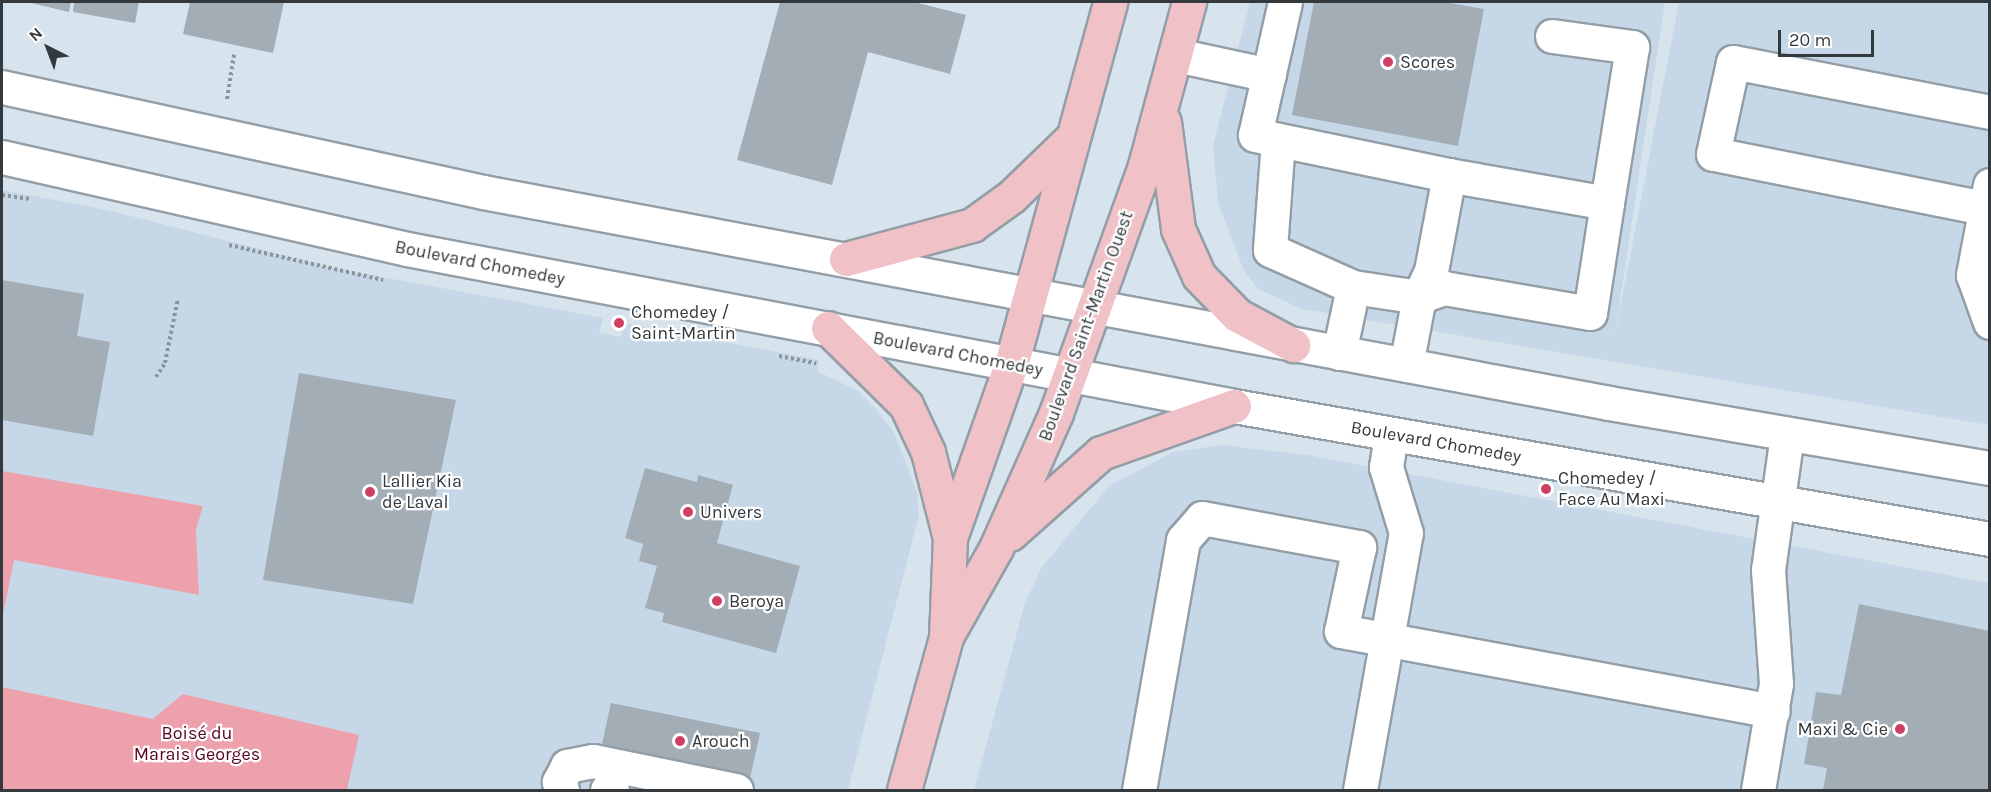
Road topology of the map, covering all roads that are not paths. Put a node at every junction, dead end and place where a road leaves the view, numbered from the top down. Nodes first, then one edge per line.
1 (1110, 2) edge
2 (1189, 2) edge
3 (1285, 2) edge
4 (1552, 36) dead end
5 (1176, 56) junction
6 (1269, 75) junction
7 (2, 87) edge
8 (1163, 111) junction
9 (1989, 112) edge
10 (1074, 137) junction
11 (1278, 140) junction
12 (2, 157) edge
13 (1449, 175) junction
14 (1987, 197) edge
15 (1607, 203) junction
16 (846, 259) junction
17 (1353, 287) junction
18 (1030, 295) junction
19 (1419, 297) junction
20 (1096, 308) junction
21 (1989, 322) edge
22 (828, 328) junction
23 (1293, 345) junction
24 (1339, 353) junction
25 (1011, 365) junction
26 (1406, 365) junction
27 (1070, 376) junction
28 (1234, 406) junction
29 (1391, 434) junction
30 (1788, 434) junction
31 (1989, 468) edge
32 (1776, 500) junction
33 (950, 538) junction
34 (1989, 539) edge
35 (996, 548) junction
36 (946, 637) junction
37 (1388, 639) junction
38 (1773, 711) junction
39 (562, 790) edge
40 (736, 790) edge
41 (904, 790) edge
42 (1139, 790) edge
43 (1360, 790) edge
44 (1758, 790) edge

1 - 10 main road, Boulevard Saint-Martin Ouest
2 - 5 main road, Boulevard Saint-Martin Ouest
3 - 6 street
4 - 15 street
5 - 6 street
5 - 8 main road, Boulevard Saint-Martin Ouest
6 - 11 street
7 - 16 street
8 - 20 main road, Boulevard Saint-Martin Ouest
8 - 23 main road
9 - 14 street
10 - 16 main road
10 - 18 main road, Boulevard Saint-Martin Ouest
11 - 13 street
11 - 17 street
12 - 22 street, Boulevard Chomedey
13 - 15 street
13 - 19 street
14 - 21 street
15 - 19 street
16 - 18 street
17 - 19 street
17 - 24 street
18 - 20 street
18 - 25 main road, Boulevard Saint-Martin Ouest
19 - 26 street
20 - 23 street
20 - 27 main road, Boulevard Saint-Martin Ouest
22 - 25 street, Boulevard Chomedey
22 - 33 main road
23 - 24 street
24 - 26 street
25 - 27 street, Boulevard Chomedey
25 - 33 main road, Boulevard Saint-Martin Ouest
26 - 30 street
27 - 28 street, Boulevard Chomedey
27 - 35 main road, Boulevard Saint-Martin Ouest
28 - 29 street, Boulevard Chomedey
28 - 35 main road
29 - 32 street, Boulevard Chomedey
29 - 37 street
30 - 31 street
30 - 32 street
32 - 34 street, Boulevard Chomedey
32 - 38 street
33 - 36 main road, Boulevard Saint-Martin Ouest
35 - 36 main road, Boulevard Saint-Martin Ouest
36 - 41 main road, Boulevard Saint-Martin Ouest
37 - 38 street
37 - 42 street
37 - 43 street
38 - 44 street
39 - 40 street

